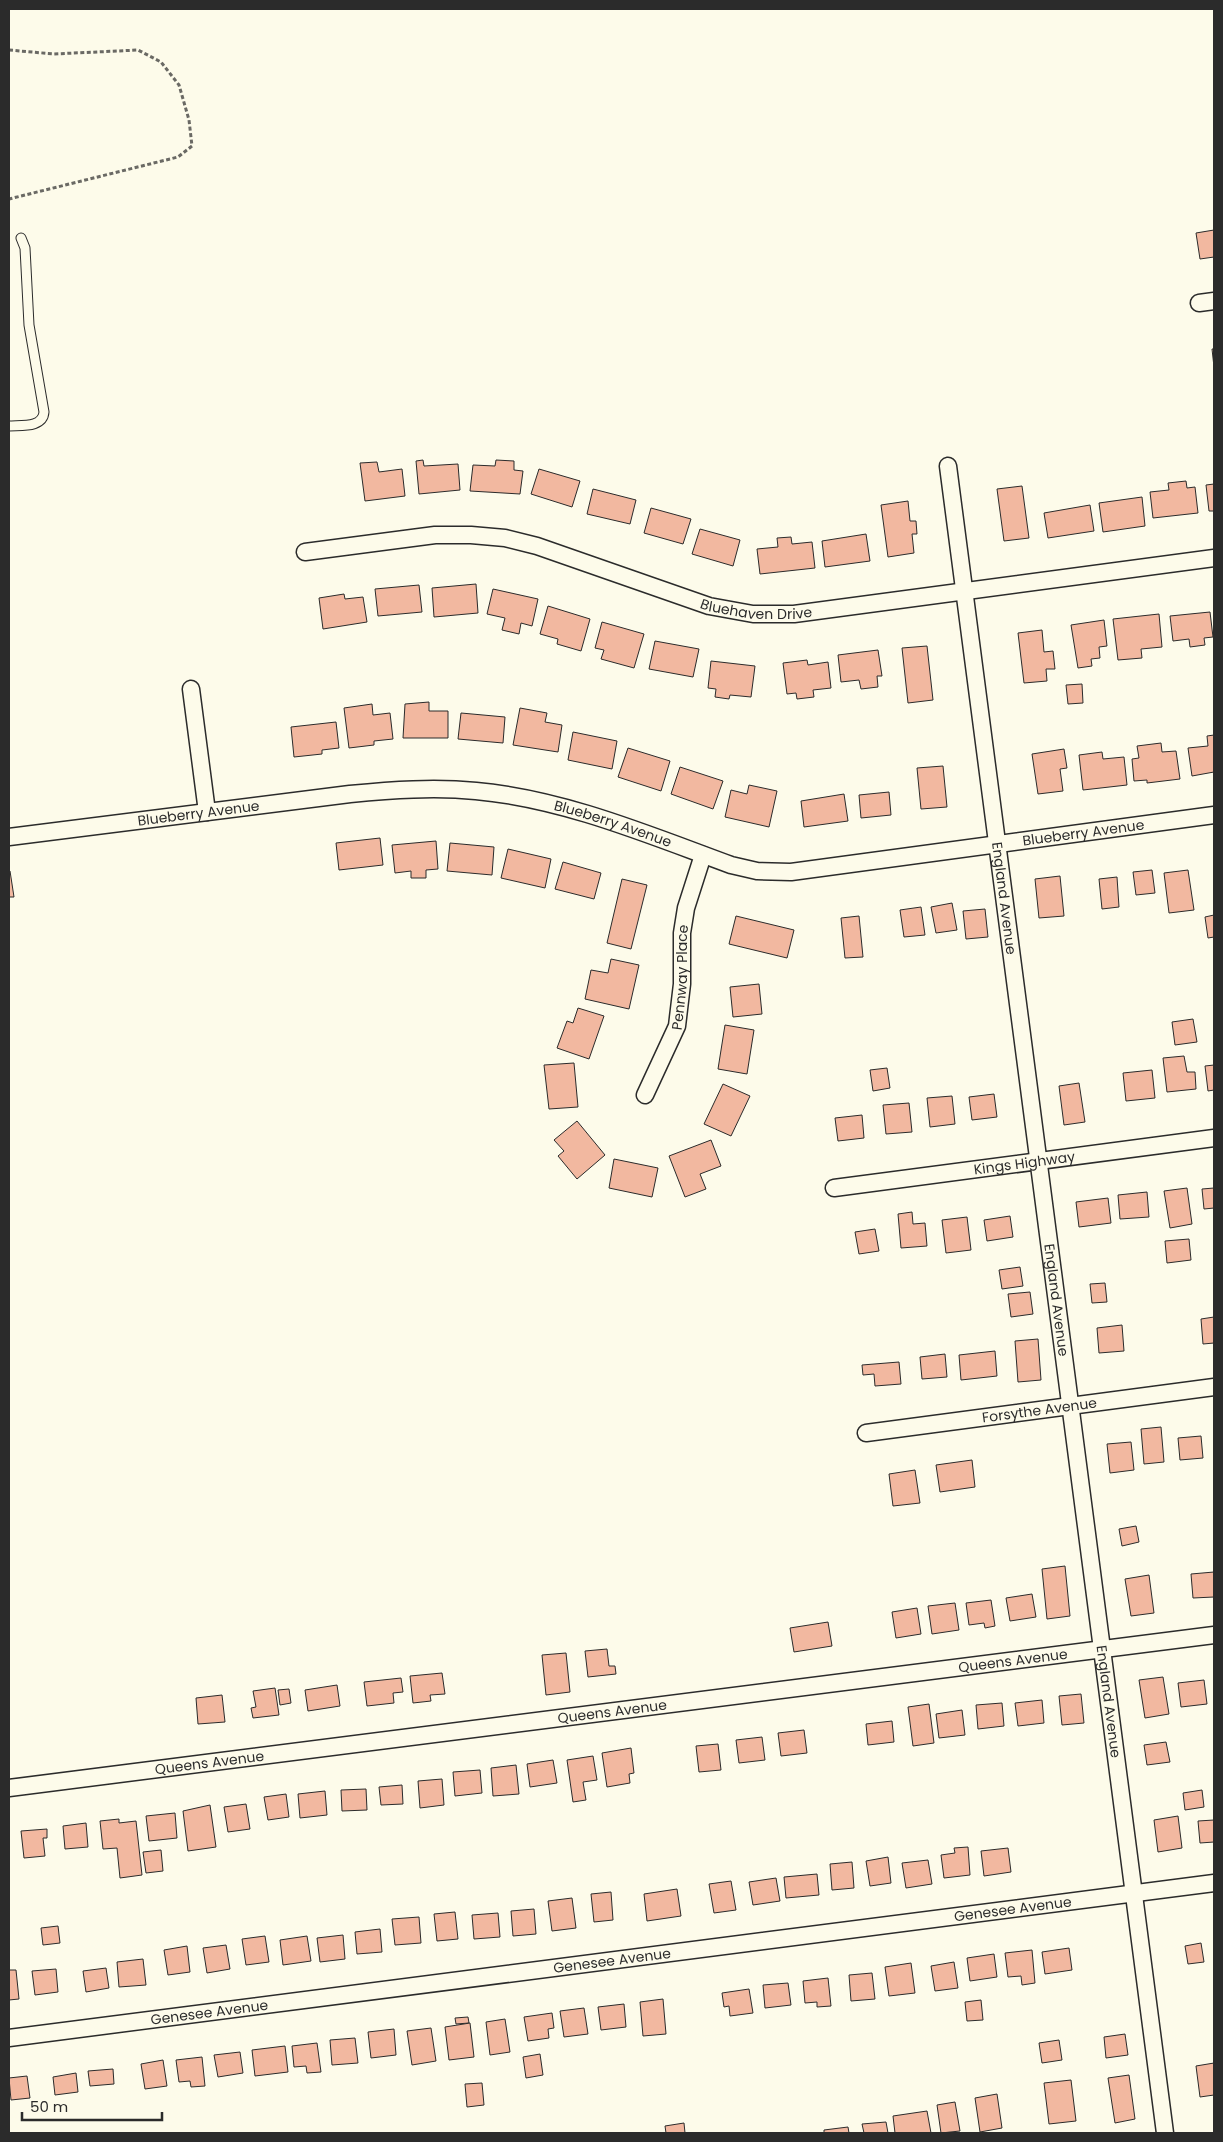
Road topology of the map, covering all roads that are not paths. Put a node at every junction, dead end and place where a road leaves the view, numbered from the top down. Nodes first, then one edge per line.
1 (21, 238) dead end
2 (9, 426) edge
3 (948, 466) dead end
4 (305, 552) dead end
5 (1214, 558) edge
6 (964, 591) junction
7 (191, 689) dead end
8 (207, 812) junction
9 (1214, 815) edge
10 (9, 837) edge
11 (998, 844) junction
12 (704, 855) junction
13 (645, 1095) dead end
14 (1214, 1138) edge
15 (1039, 1160) junction
16 (834, 1188) dead end
17 (1214, 1387) edge
18 (1071, 1406) junction
19 (866, 1433) dead end
20 (1214, 1635) edge
21 (1103, 1650) junction
22 (9, 1788) edge
23 (1214, 1883) edge
24 (1134, 1894) junction
25 (9, 2038) edge
26 (1164, 2133) edge

1 - 2 lane
3 - 6 street, England Avenue
4 - 6 street, Bluehaven Drive
5 - 6 street, Bluehaven Drive
6 - 11 street, England Avenue
7 - 8 street
8 - 10 street, Blueberry Avenue
8 - 12 street, Blueberry Avenue
9 - 11 street, Blueberry Avenue
11 - 12 street, Blueberry Avenue
11 - 15 street, England Avenue
12 - 13 street, Pennway Place
14 - 15 street, Kings Highway
15 - 16 street, Kings Highway
15 - 18 street, England Avenue
17 - 18 street, Forsythe Avenue
18 - 19 street, Forsythe Avenue
18 - 21 street, England Avenue
20 - 21 street, Queens Avenue
21 - 22 street, Queens Avenue
21 - 24 street, England Avenue
23 - 24 street, Genesee Avenue
24 - 25 street, Genesee Avenue
24 - 26 street, England Avenue

